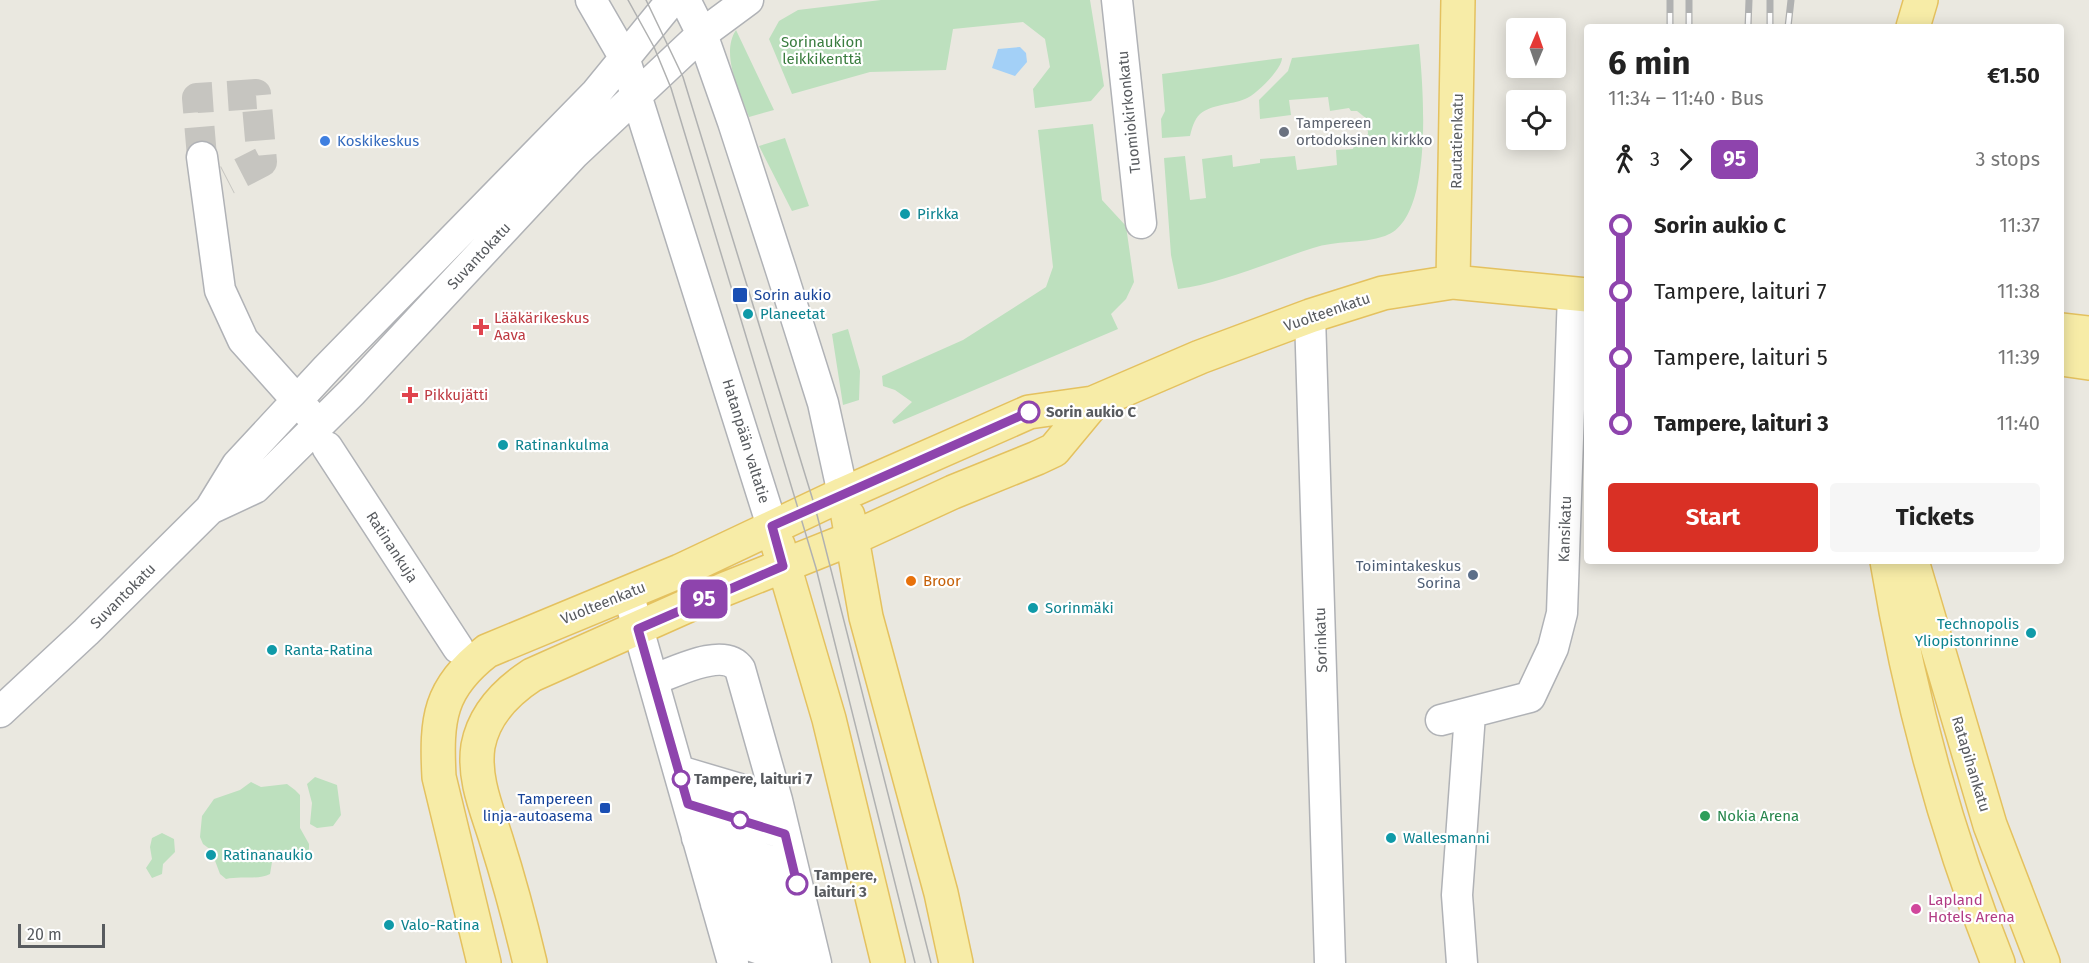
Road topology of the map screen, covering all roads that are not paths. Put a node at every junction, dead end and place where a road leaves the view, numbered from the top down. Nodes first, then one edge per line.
1 (591, 0) edge
2 (672, 0) edge
3 (685, 0) edge
4 (748, 0) edge
5 (1117, 0) edge
6 (1458, 0) edge
7 (1921, 0) edge
8 (1914, 24) edge
9 (702, 34) junction
10 (624, 57) junction
11 (637, 97) junction
12 (202, 157) tunnel mouth
13 (227, 180) tunnel mouth
14 (1141, 223) dead end
15 (210, 230) junction
16 (1453, 282) junction
17 (1580, 294) edge
18 (1310, 316) junction
19 (2064, 330) edge
20 (2089, 333) edge
21 (2064, 359) edge
22 (2089, 363) edge
23 (297, 401) junction
24 (1093, 403) junction
25 (323, 436) junction
26 (843, 494) junction
27 (210, 509) junction
28 (772, 526) junction
29 (853, 538) junction
30 (1888, 564) edge
31 (1913, 564) edge
32 (783, 566) junction
33 (628, 593) junction
34 (638, 629) junction
35 (458, 648) dead end
36 (653, 680) junction
37 (0, 712) edge
38 (1470, 714) junction
39 (1442, 720) dead end
40 (679, 771) junction
41 (777, 801) junction
42 (701, 808) junction
43 (785, 834) junction
44 (697, 838) junction
45 (793, 868) junction
46 (707, 871) junction
47 (801, 901) junction
48 (716, 904) junction
49 (812, 949) edge
50 (729, 950) edge
51 (484, 963) edge
52 (530, 963) edge
53 (800, 963) edge
54 (888, 963) edge
55 (956, 963) edge
56 (1330, 963) edge
57 (1462, 963) edge
58 (1998, 963) edge
59 (2043, 963) edge

1 - 10 street, Hatanpään valtatie
2 - 10 street, Suvantokatu
3 - 9 street
4 - 9 street, Suvantokatu
5 - 14 street, Tuomiokirkonkatu
6 - 16 main road, Rautatienkatu
7 - 8 main road
9 - 11 street, Suvantokatu
9 - 26 street
10 - 11 street, Hatanpään valtatie
10 - 23 street, Suvantokatu
11 - 25 street, Suvantokatu
11 - 28 street, Hatanpään valtatie
12 - 15 street, Ratinankuja
13 - 15 street
15 - 23 street, Ratinankuja
16 - 17 main road, Vuolteenkatu
16 - 18 main road, Vuolteenkatu
17 - 38 street, Kansikatu
18 - 24 main road, Vuolteenkatu
18 - 56 street, Sorinkatu
19 - 20 main road
21 - 22 main road
23 - 25 street, Ratinankuja
23 - 27 street, Suvantokatu
24 - 26 main road, Vuolteenkatu
24 - 29 main road, Vuolteenkatu
25 - 27 street, Suvantokatu
25 - 35 street, Ratinankuja
26 - 28 main road, Vuolteenkatu
26 - 29 main road
27 - 37 street, Suvantokatu
28 - 32 main road, Hatanpään valtatie
28 - 33 main road, Vuolteenkatu
29 - 32 main road, Vuolteenkatu
29 - 55 main road
30 - 58 main road
31 - 59 main road, Ratapihankatu
32 - 34 main road, Vuolteenkatu
32 - 54 main road, Hatanpään valtatie
33 - 34 street
33 - 51 main road, Vuolteenkatu
34 - 36 street
34 - 52 main road, Vuolteenkatu
36 - 40 street
36 - 41 street
38 - 39 street, Kansikatu
38 - 57 street
40 - 41 street
40 - 42 street
41 - 43 street
42 - 43 street
42 - 44 street
43 - 45 street
44 - 45 street
44 - 46 street
45 - 47 street
46 - 47 street
46 - 48 street
47 - 49 street
48 - 49 street
48 - 50 street
50 - 53 street

